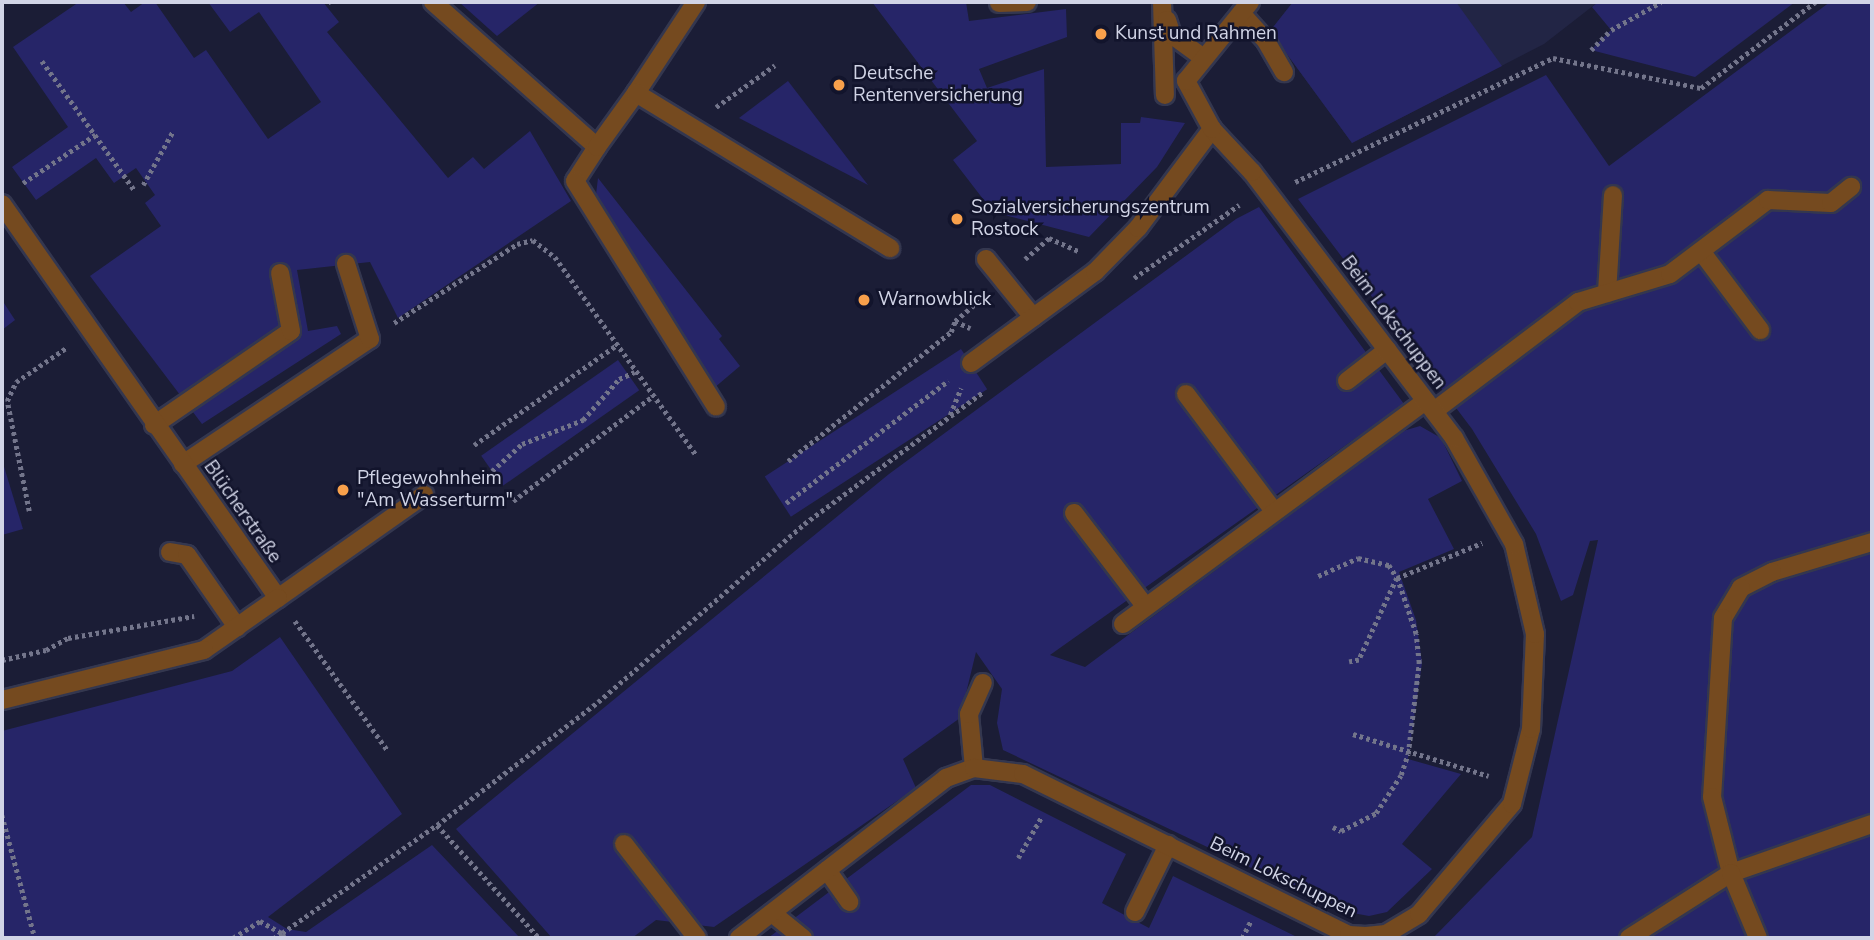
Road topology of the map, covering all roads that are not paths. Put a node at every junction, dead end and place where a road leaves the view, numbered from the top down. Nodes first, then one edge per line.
1 (433, 2) edge
2 (696, 2) edge
3 (999, 2) edge
4 (1027, 2) edge
5 (1162, 2) edge
6 (1246, 7) edge
7 (1204, 58) junction
8 (1284, 72) dead end
9 (636, 93) junction
10 (1165, 95) dead end
11 (1212, 129) junction
12 (597, 147) junction
13 (1851, 187) dead end
14 (1613, 195) dead end
15 (7, 197) edge
16 (890, 248) dead end
17 (1701, 251) junction
18 (986, 259) dead end
19 (346, 264) dead end
20 (280, 273) dead end
21 (1607, 293) junction
22 (1033, 317) junction
23 (1760, 330) dead end
24 (1387, 350) junction
25 (971, 363) road end
26 (1347, 381) dead end
27 (1186, 394) dead end
28 (1430, 406) junction
29 (716, 407) dead end
30 (155, 425) junction
31 (183, 464) junction
32 (424, 495) dead end
33 (1273, 510) junction
34 (1074, 513) dead end
35 (1872, 542) edge
36 (170, 552) dead end
37 (278, 598) junction
38 (1145, 606) junction
39 (1123, 624) dead end
40 (237, 628) junction
41 (983, 683) dead end
42 (2, 700) edge
43 (974, 768) junction
44 (1872, 824) edge
45 (624, 844) dead end
46 (1168, 845) junction
47 (827, 870) junction
48 (1731, 873) junction
49 (849, 902) dead end
50 (1136, 912) dead end
51 (772, 913) junction
52 (1365, 937) edge
53 (697, 938) edge
54 (738, 938) edge
55 (803, 938) edge
56 (1629, 938) edge
57 (1758, 938) edge

1 - 12 street
2 - 9 street
3 - 4 street
5 - 7 street
5 - 10 street
6 - 7 street
6 - 8 street
7 - 11 street, Beim Lokschuppen
9 - 12 street
9 - 16 street
11 - 22 street
11 - 24 street, Beim Lokschuppen
12 - 29 street
13 - 17 street
14 - 21 street
15 - 30 street, Blücherstraße
17 - 21 street
17 - 23 street
18 - 22 street
19 - 31 street
20 - 30 street
21 - 28 street
22 - 25 street
24 - 26 street
24 - 28 street, Beim Lokschuppen
27 - 33 street
28 - 33 street
28 - 52 street, Beim Lokschuppen
30 - 31 street, Blücherstraße
31 - 37 street, Blücherstraße
32 - 37 street
33 - 38 street
34 - 38 street
35 - 48 street
36 - 40 street
37 - 40 street
38 - 39 street
40 - 42 street
41 - 43 street
43 - 46 street, Beim Lokschuppen
43 - 47 street, Beim Lokschuppen
44 - 48 street
45 - 53 street
46 - 50 street
46 - 52 street, Beim Lokschuppen
47 - 49 street
47 - 51 street, Beim Lokschuppen
48 - 56 street
48 - 57 street
51 - 54 street, Beim Lokschuppen
51 - 55 street

